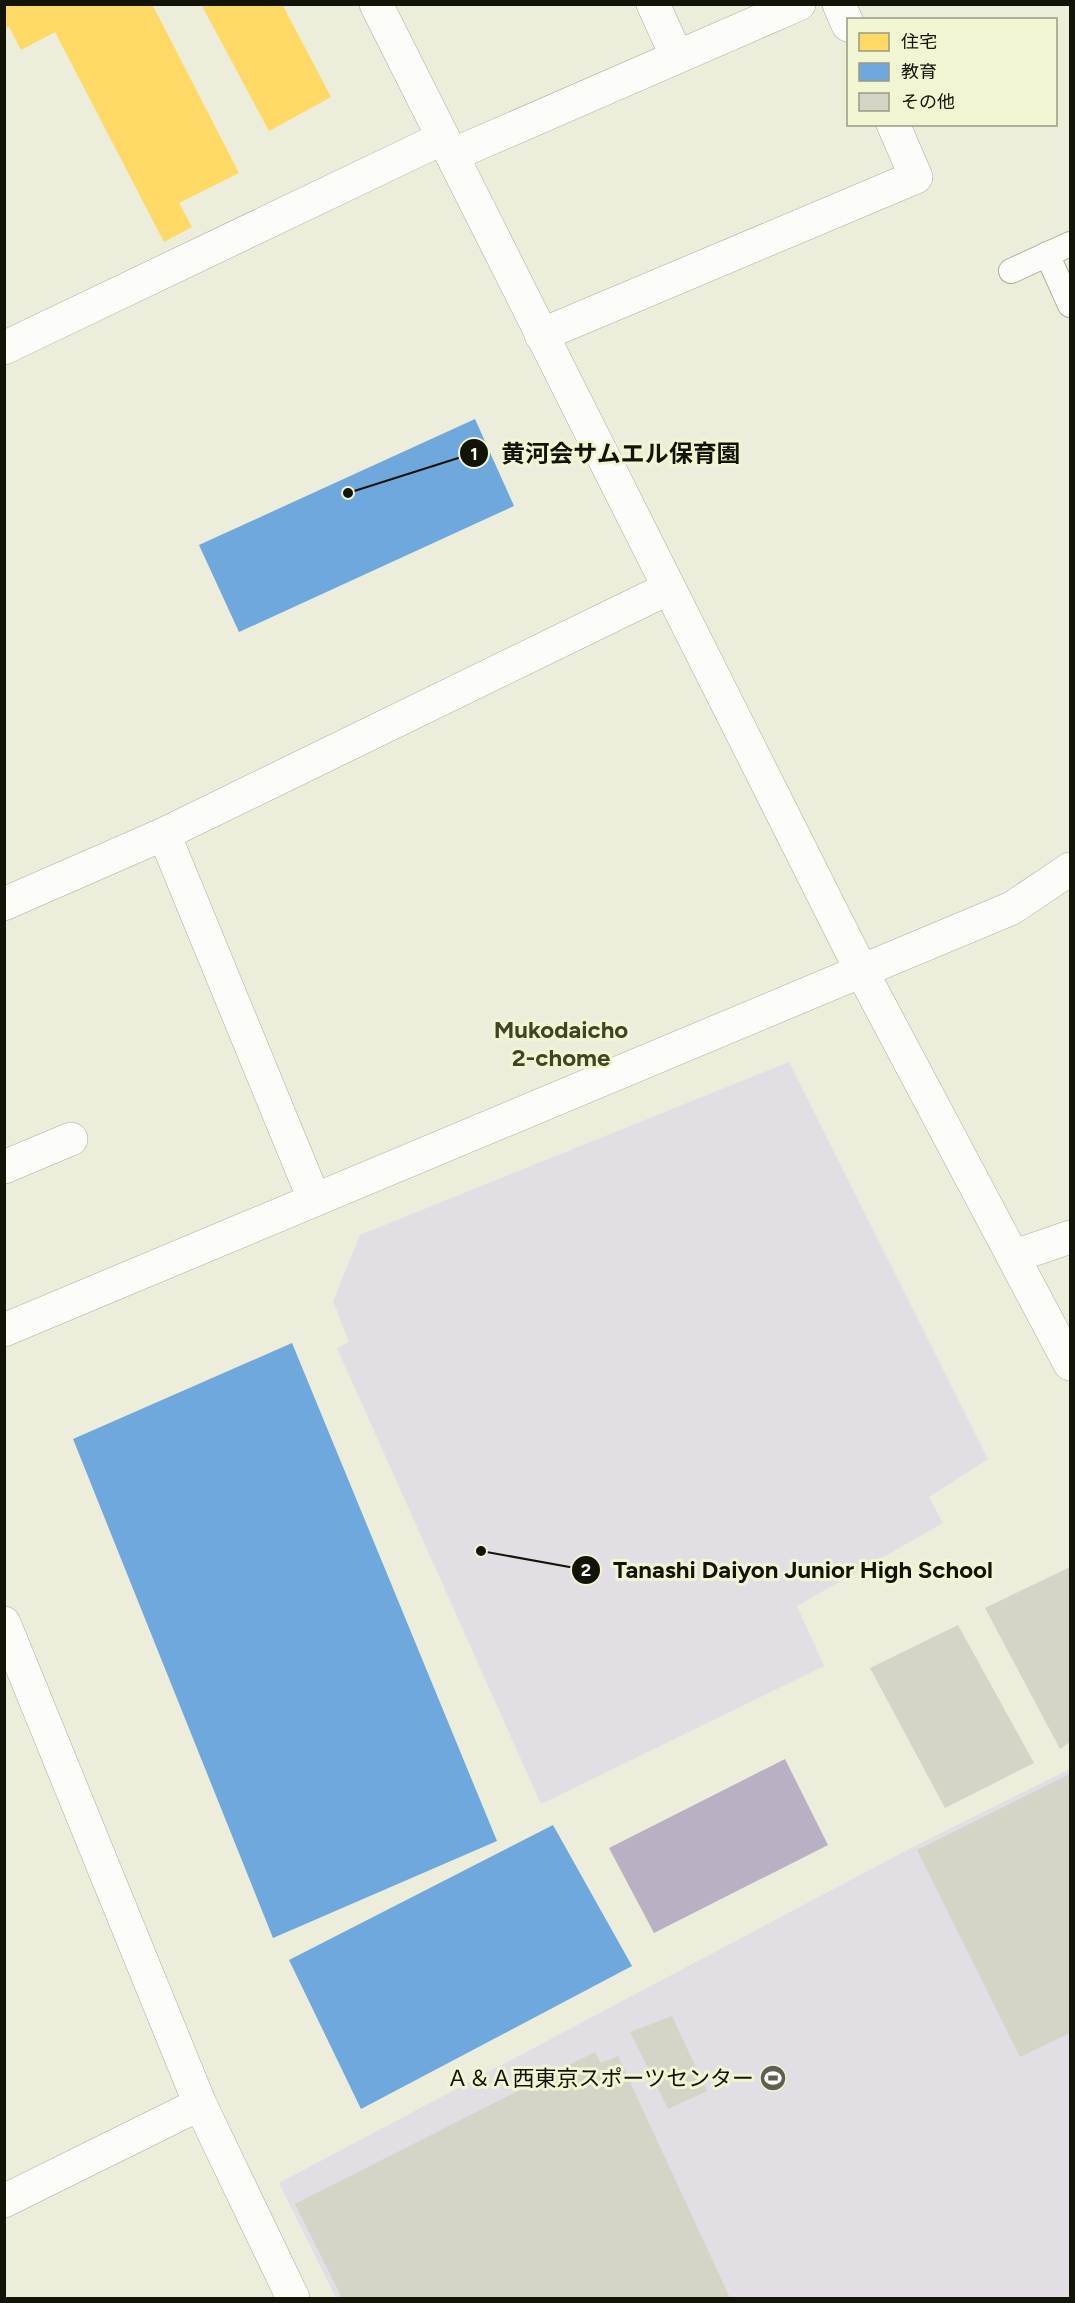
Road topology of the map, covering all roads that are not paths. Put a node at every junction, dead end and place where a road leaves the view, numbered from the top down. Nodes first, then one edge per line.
1 (376, 4) edge
2 (653, 4) edge
3 (799, 4) edge
4 (839, 4) edge
5 (847, 21) edge
6 (677, 57) junction
7 (894, 126) edge
8 (447, 146) junction
9 (1071, 244) edge
10 (1047, 255) junction
11 (1011, 271) dead end
12 (1071, 305) edge
13 (541, 334) junction
14 (4, 348) edge
15 (669, 588) junction
16 (164, 834) junction
17 (1071, 869) edge
18 (4, 904) edge
19 (861, 970) junction
20 (71, 1139) dead end
21 (4, 1167) edge
22 (314, 1198) junction
23 (1071, 1237) edge
24 (1015, 1256) junction
25 (4, 1330) edge
26 (1071, 1364) edge
27 (4, 1623) edge
28 (200, 2104) junction
29 (4, 2201) edge
30 (293, 2298) edge

1 - 8 street
2 - 6 street
3 - 6 street
4 - 5 street
6 - 8 street
7 - 13 street
8 - 13 street
8 - 14 street
9 - 10 lane
10 - 11 lane
10 - 12 lane
13 - 15 street
15 - 16 street
15 - 19 street
16 - 18 street
16 - 22 street
17 - 19 street
19 - 22 street
19 - 24 street
20 - 21 street
22 - 25 street
23 - 24 street
24 - 26 street
27 - 28 street
28 - 29 street
28 - 30 street

